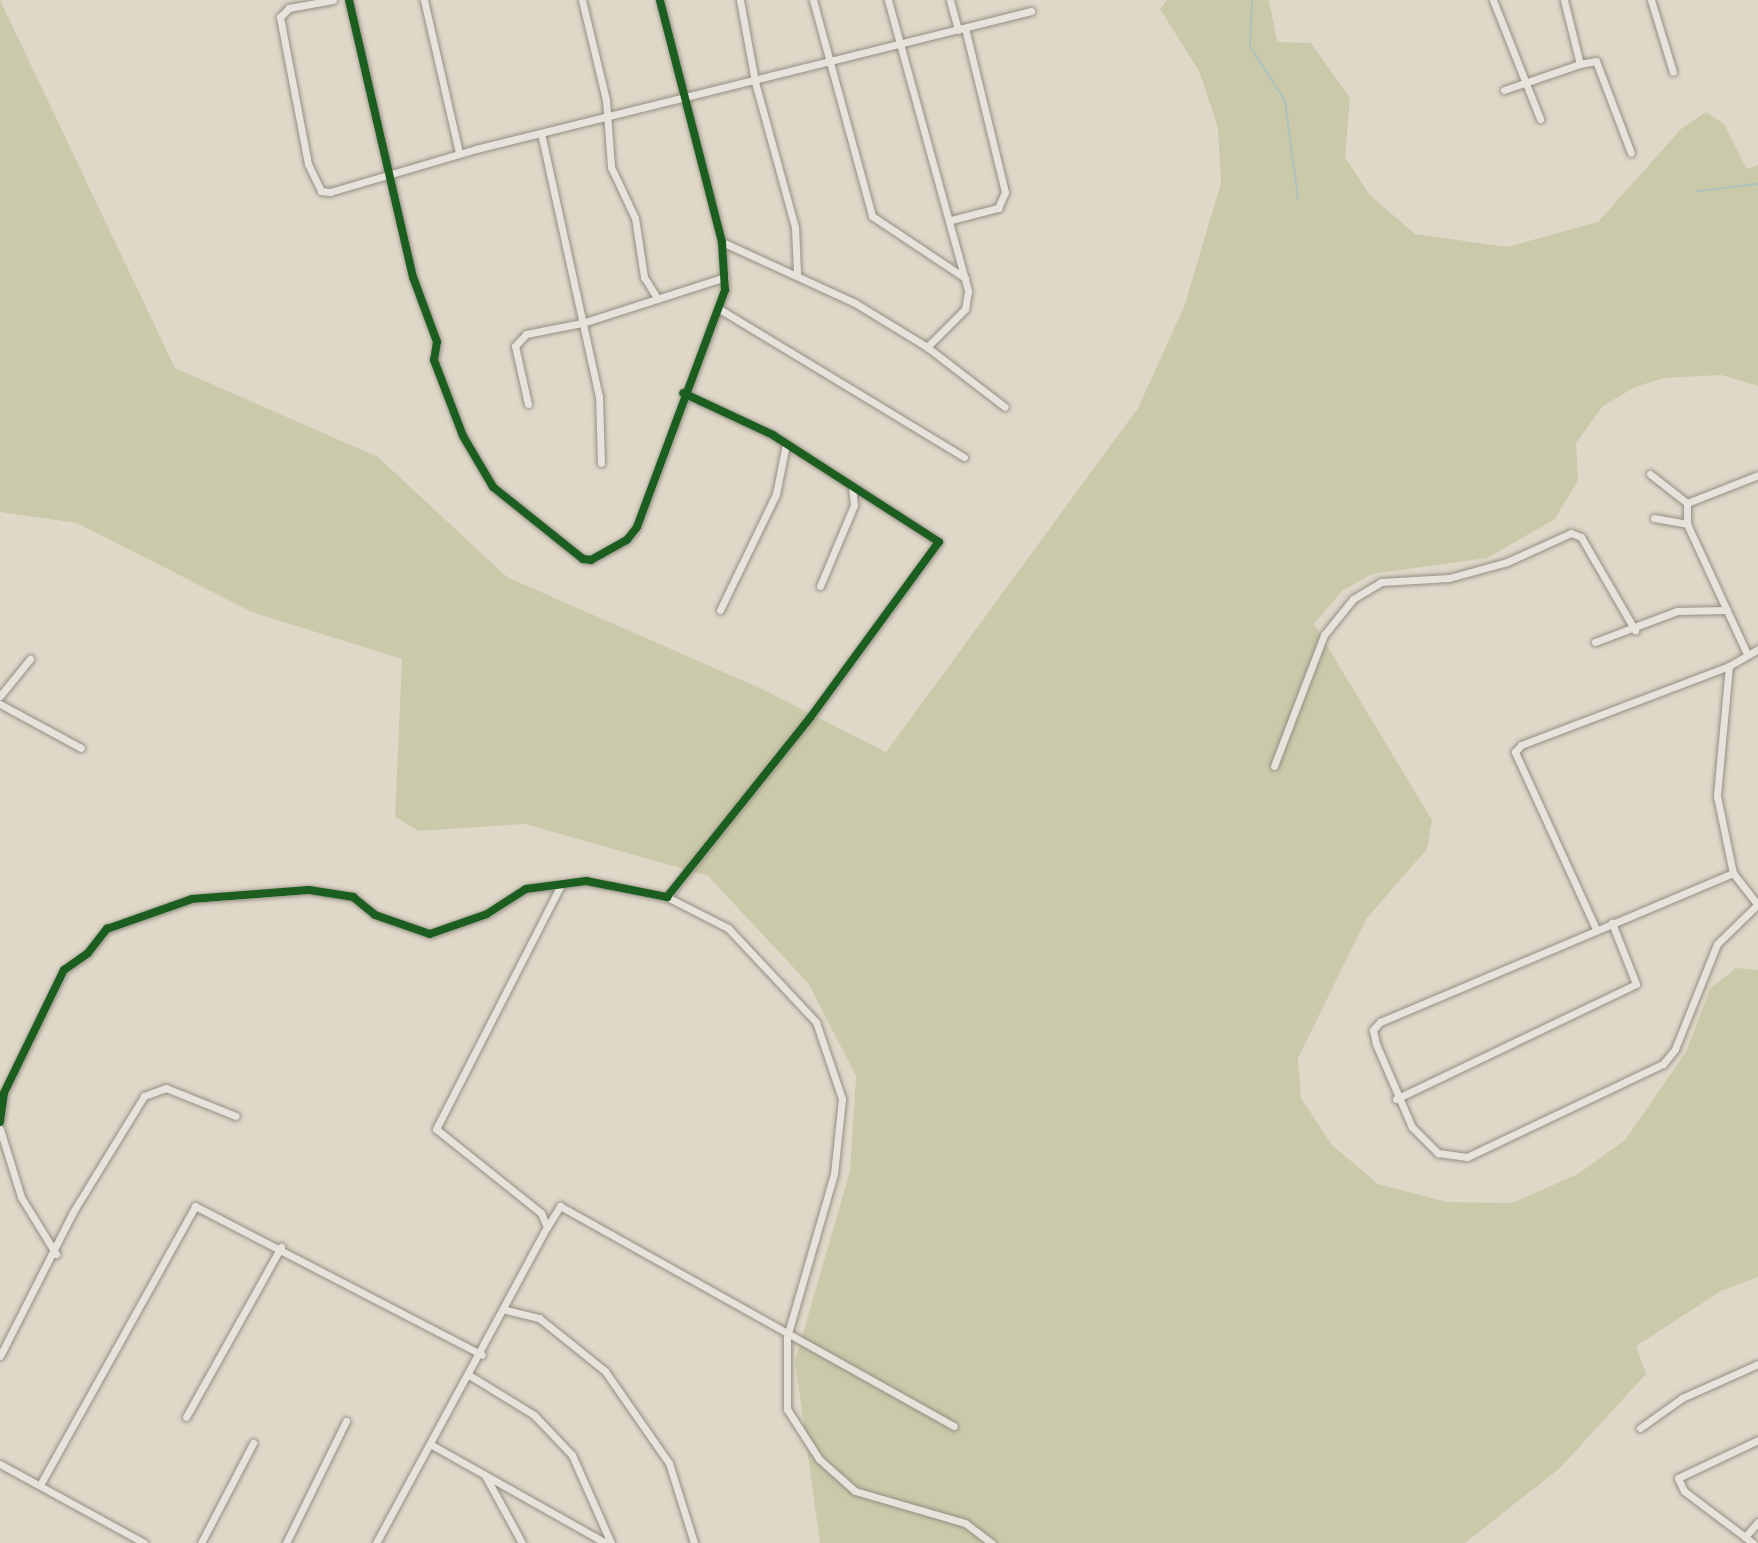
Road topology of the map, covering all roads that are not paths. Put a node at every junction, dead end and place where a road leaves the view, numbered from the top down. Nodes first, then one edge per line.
1 (333, 0) edge
2 (349, 0) edge
3 (424, 0) edge
4 (582, 0) edge
5 (660, 0) edge
6 (740, 0) edge
7 (813, 0) edge
8 (888, 0) edge
9 (950, 0) edge
10 (1493, 0) edge
11 (1564, 0) edge
12 (1651, 0) edge
13 (1031, 11) dead end
14 (962, 29) junction
15 (899, 45) junction
16 (827, 64) junction
17 (1580, 64) junction
18 (1673, 72) dead end
19 (755, 82) junction
20 (1524, 83) junction
21 (1504, 90) dead end
22 (685, 100) junction
23 (607, 116) junction
24 (1540, 119) dead end
25 (541, 133) junction
26 (459, 153) junction
27 (1631, 153) dead end
28 (392, 173) junction
29 (951, 220) junction
30 (722, 242) junction
31 (797, 273) junction
32 (725, 277) junction
33 (965, 278) junction
34 (658, 299) junction
35 (721, 310) junction
36 (582, 323) junction
37 (927, 347) junction
38 (683, 393) junction
39 (528, 404) dead end
40 (1005, 407) dead end
41 (786, 444) junction
42 (964, 457) dead end
43 (601, 463) dead end
44 (1650, 474) dead end
45 (1758, 475) edge
46 (852, 487) junction
47 (1687, 503) junction
48 (1654, 518) dead end
49 (1687, 524) junction
50 (820, 586) dead end
51 (720, 610) dead end
52 (1727, 610) junction
53 (1635, 630) junction
54 (1595, 642) dead end
55 (1758, 649) edge
56 (1747, 654) junction
57 (30, 659) dead end
58 (1729, 666) junction
59 (0, 696) edge
60 (0, 704) edge
61 (81, 748) dead end
62 (1274, 766) dead end
63 (1733, 873) junction
64 (560, 887) junction
65 (667, 897) junction
66 (1758, 905) edge
67 (1612, 923) junction
68 (1596, 929) junction
69 (1396, 1099) junction
70 (2, 1106) edge
71 (236, 1116) dead end
72 (0, 1122) edge
73 (0, 1129) edge
74 (547, 1227) junction
75 (281, 1247) junction
76 (56, 1254) junction
77 (506, 1310) junction
78 (787, 1337) junction
79 (482, 1355) junction
80 (0, 1356) edge
81 (1758, 1364) edge
82 (469, 1375) junction
83 (186, 1417) dead end
84 (346, 1421) dead end
85 (954, 1426) dead end
86 (1640, 1428) dead end
87 (1758, 1440) edge
88 (253, 1443) dead end
89 (430, 1444) junction
90 (0, 1464) edge
91 (485, 1475) junction
92 (40, 1485) junction
93 (1758, 1522) edge
94 (1745, 1537) junction
95 (144, 1543) edge
96 (201, 1543) edge
97 (286, 1543) edge
98 (376, 1543) edge
99 (522, 1543) edge
100 (609, 1543) edge
101 (694, 1543) edge
102 (992, 1543) edge
103 (1753, 1543) edge

1 - 28 street
2 - 28 street
3 - 26 street
4 - 23 street
5 - 22 street
6 - 19 street
7 - 16 street
8 - 15 street
9 - 14 street
10 - 20 street
11 - 17 street
12 - 18 street
13 - 14 street
14 - 15 street
14 - 29 street
15 - 16 street
15 - 29 street
16 - 19 street
16 - 33 street
17 - 20 street
17 - 27 street
19 - 22 street
19 - 31 street
20 - 21 street
20 - 24 street
22 - 23 street
22 - 30 street
23 - 25 street
23 - 34 street
25 - 26 street
25 - 36 street
26 - 28 street
28 - 38 street
29 - 33 street
30 - 31 street
30 - 32 street
31 - 37 street
32 - 34 street
32 - 35 street
33 - 37 street
34 - 36 street
35 - 38 street
35 - 42 street
36 - 39 street
36 - 43 street
37 - 40 street
38 - 41 street
41 - 46 street
41 - 51 street
44 - 47 street
45 - 47 street
46 - 50 street
46 - 65 street
47 - 49 street
48 - 49 street
49 - 52 street
52 - 53 street
52 - 56 street
53 - 54 street
53 - 62 street
55 - 56 street
56 - 58 street
57 - 59 street
58 - 63 street
58 - 68 street
60 - 61 street
63 - 66 street
63 - 67 street
64 - 65 street
64 - 70 street
64 - 74 street
65 - 78 street
66 - 69 street
67 - 68 street
67 - 69 street
68 - 69 street
70 - 72 street
71 - 76 street
73 - 76 street
74 - 77 street
74 - 78 street
75 - 79 street
75 - 83 street
75 - 92 street
76 - 80 street
77 - 79 street
77 - 101 street
78 - 85 street
78 - 102 street
79 - 82 street
81 - 86 street
82 - 89 street
82 - 100 street
84 - 97 street
87 - 94 street
88 - 96 street
89 - 91 street
89 - 98 street
90 - 92 street
91 - 99 street
91 - 100 street
92 - 95 street
93 - 94 street
94 - 103 street

